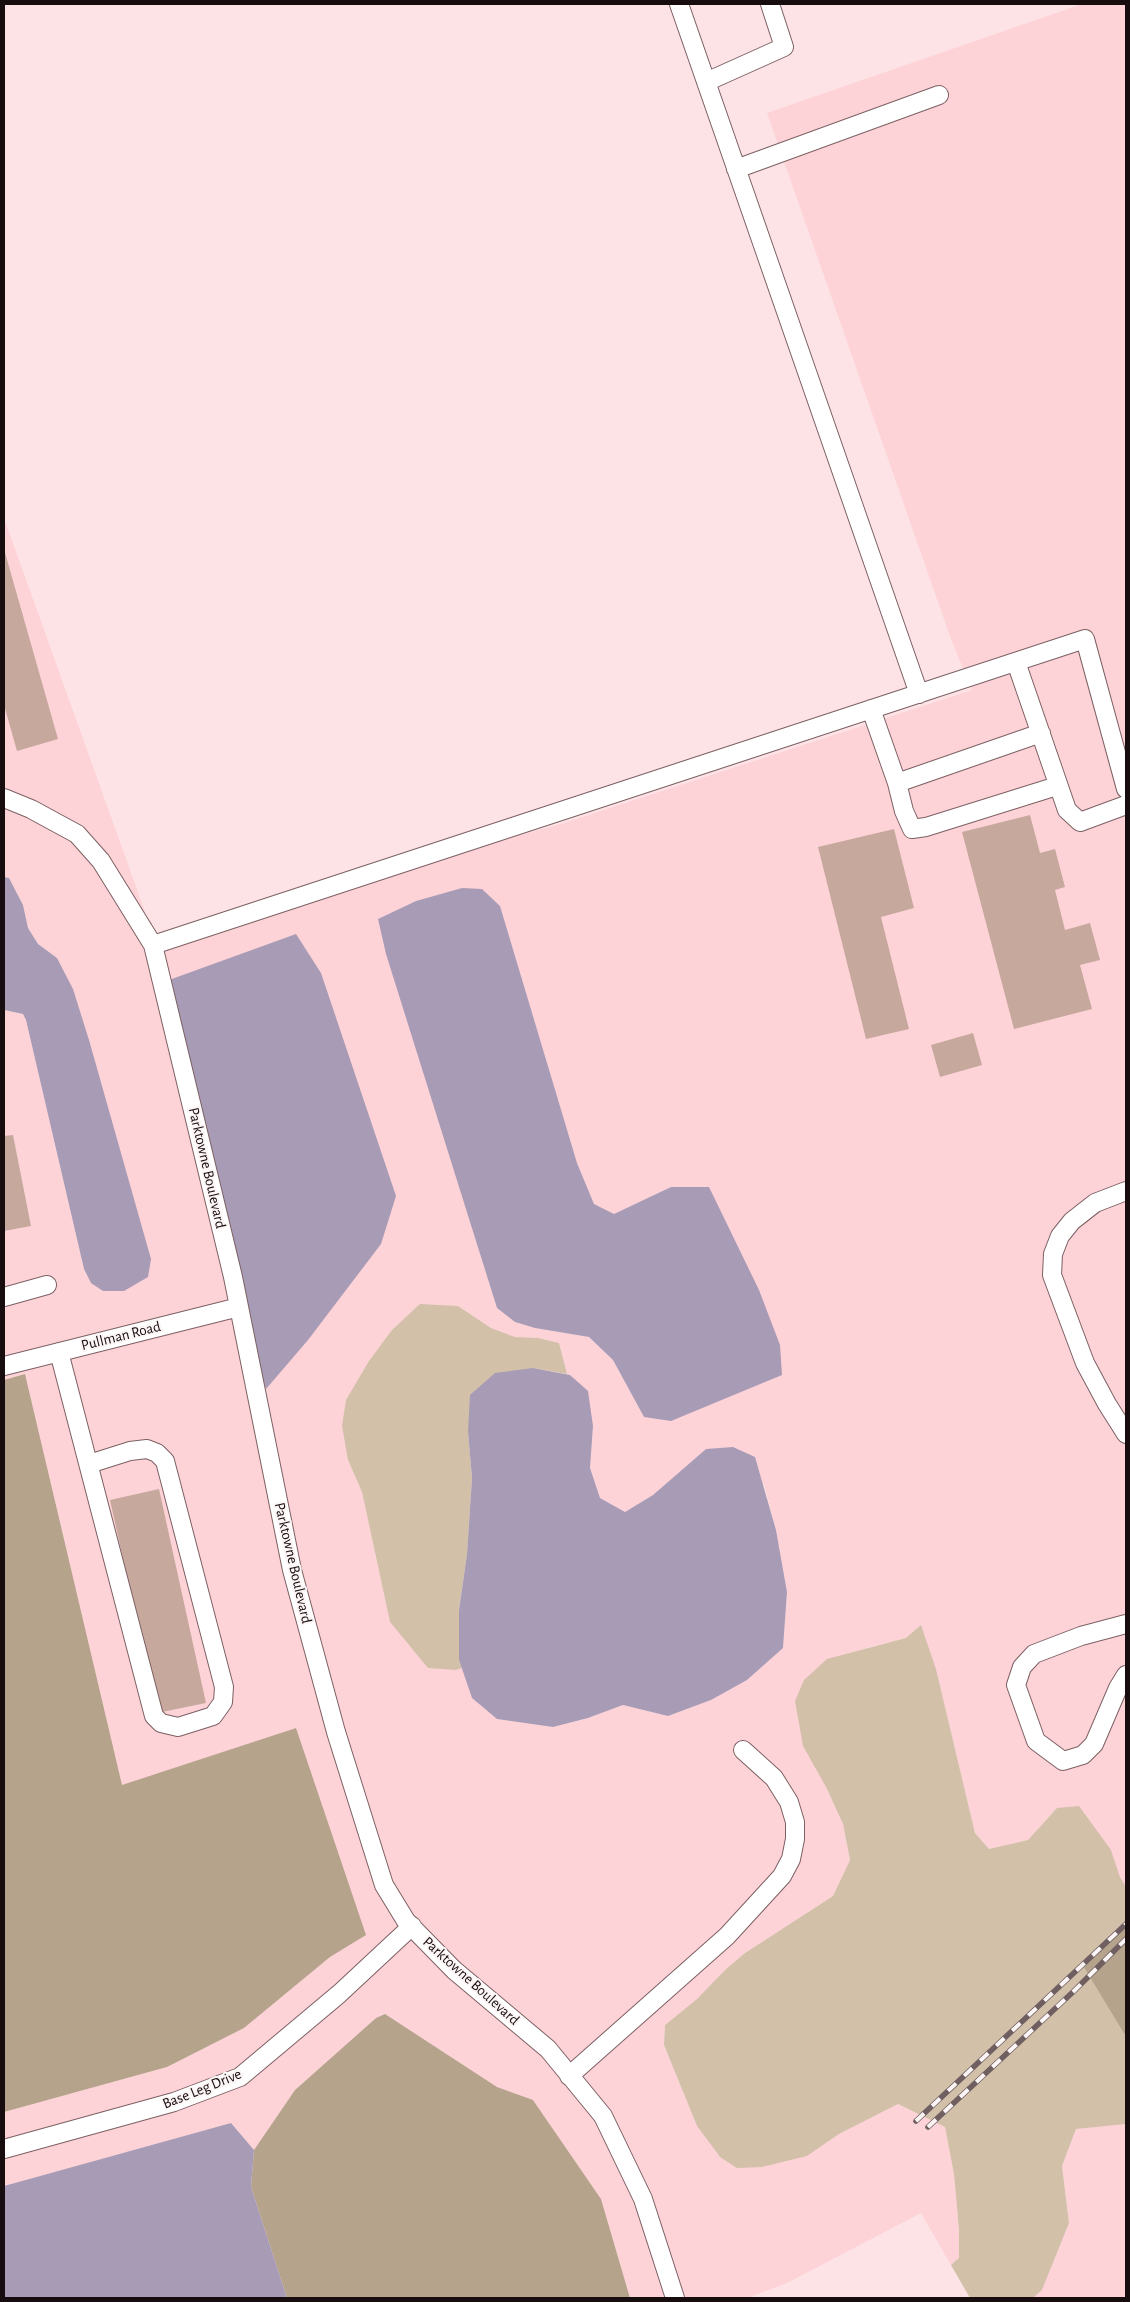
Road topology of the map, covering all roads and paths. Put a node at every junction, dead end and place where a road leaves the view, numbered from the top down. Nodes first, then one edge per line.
1 (678, 4) edge
2 (770, 4) edge
3 (706, 82) junction
4 (939, 95) dead end
5 (736, 169) junction
6 (1016, 662) junction
7 (919, 694) junction
8 (871, 709) junction
9 (1041, 733) junction
10 (897, 783) junction
11 (1057, 786) junction
12 (1126, 789) edge
13 (4, 798) edge
14 (1126, 805) edge
15 (153, 945) junction
16 (1126, 1191) edge
17 (47, 1285) dead end
18 (4, 1297) edge
19 (239, 1307) junction
20 (59, 1352) junction
21 (4, 1366) edge
22 (1126, 1434) edge
23 (89, 1464) junction
24 (1126, 1624) edge
25 (1126, 1675) edge
26 (743, 1750) dead end
27 (412, 1926) junction
28 (570, 2076) junction
29 (4, 2149) edge
30 (675, 2298) edge

1 - 3 lane
2 - 3 lane
3 - 5 lane
4 - 5 lane
5 - 7 lane
6 - 7 lane
6 - 9 lane
6 - 12 lane
7 - 8 lane
8 - 10 lane
8 - 15 lane
9 - 10 lane
9 - 11 lane
10 - 11 lane
11 - 14 lane
13 - 15 lane, Parktowne Boulevard
15 - 19 lane, Parktowne Boulevard
16 - 22 lane
17 - 18 lane
19 - 20 lane, Pullman Road
19 - 27 lane, Parktowne Boulevard
20 - 21 lane, Pullman Road
20 - 23 lane
23 - 23 lane
24 - 25 lane
26 - 28 lane
27 - 28 lane, Parktowne Boulevard
27 - 29 lane, Base Leg Drive
28 - 30 lane, Parktowne Boulevard

